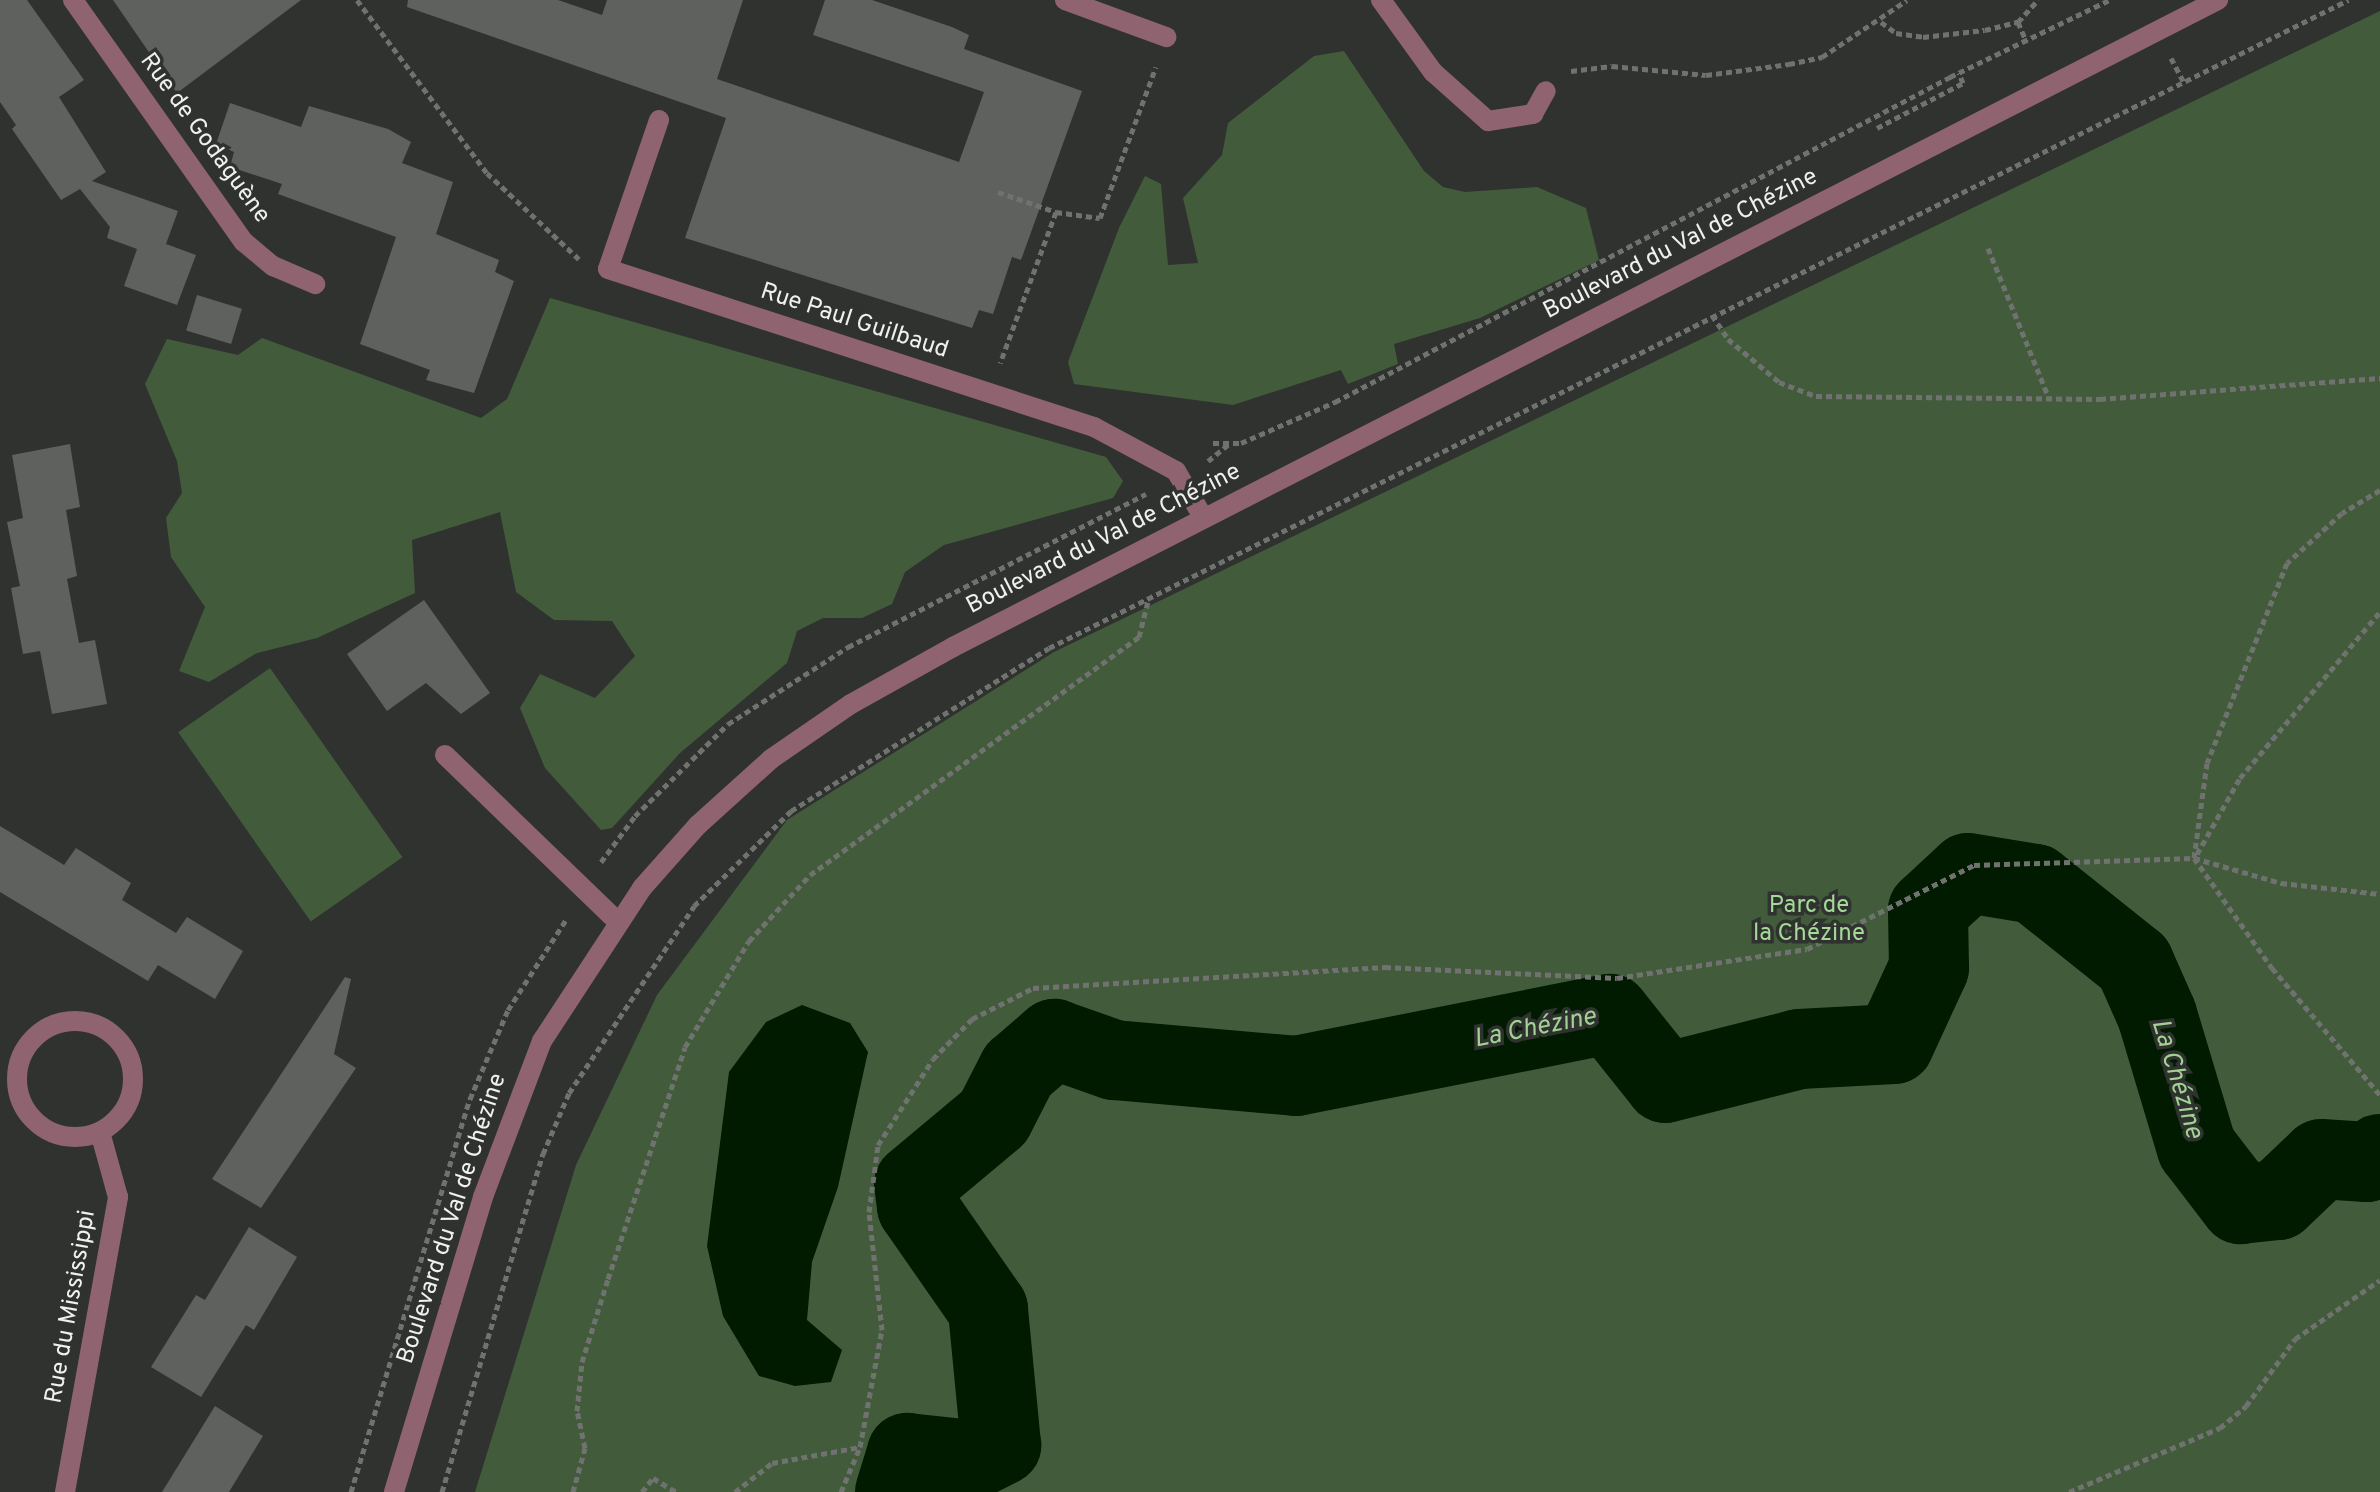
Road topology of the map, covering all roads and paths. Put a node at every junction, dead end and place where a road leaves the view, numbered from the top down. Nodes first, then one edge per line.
1 (73, 0) edge
2 (357, 0) edge
3 (1065, 0) edge
4 (1381, 0) edge
5 (1907, 0) edge
6 (2038, 0) edge
7 (2109, 0) edge
8 (2218, 0) edge
9 (2348, 0) edge
10 (1881, 22) junction
11 (2018, 22) junction
12 (1166, 37) joint
13 (2026, 41) junction
14 (2171, 58) dead end
15 (1959, 73) junction
16 (2184, 82) junction
17 (1546, 91) joint
18 (659, 120) dead end
19 (1877, 128) dead end
20 (998, 192) dead end
21 (1056, 212) junction
22 (1988, 248) dead end
23 (608, 269) junction
24 (315, 284) dead end
25 (1712, 315) junction
26 (997, 371) dead end
27 (2380, 378) edge
28 (2049, 398) junction
29 (1213, 443) dead end
30 (2380, 490) edge
31 (1203, 517) junction
32 (1148, 600) junction
33 (2380, 612) edge
34 (445, 755) dead end
35 (2194, 858) junction
36 (2380, 894) edge
37 (617, 921) junction
38 (8, 1085) edge
39 (2380, 1095) edge
40 (100, 1132) junction
41 (2380, 1280) edge
42 (860, 1447) junction
43 (65, 1492) edge
44 (394, 1492) edge
45 (442, 1492) edge
46 (573, 1492) edge
47 (642, 1492) edge
48 (676, 1492) edge
49 (735, 1492) edge
50 (841, 1492) edge
51 (2069, 1492) edge

1 - 24 street, Rue de Godaguène
2 - 23 path
3 - 12 street
4 - 17 street
5 - 10 path
6 - 11 path
7 - 13 path
8 - 31 street, Boulevard du Val de Chézine
9 - 16 path
10 - 11 path
10 - 17 path
11 - 13 path
12 - 21 path
13 - 15 path
14 - 16 path
15 - 19 path
15 - 29 path
16 - 25 path
18 - 23 street
20 - 21 path
21 - 26 path
22 - 28 path
23 - 31 street, Rue Paul Guilbaud
25 - 28 path
25 - 32 path
27 - 28 path
30 - 35 path
31 - 37 street, Boulevard du Val de Chézine
32 - 45 path
32 - 46 path
33 - 35 path
34 - 37 street
35 - 36 path
35 - 39 path
35 - 42 path
37 - 44 street, Boulevard du Val de Chézine
38 - 40 street
38 - 40 street
40 - 43 street, Rue du Mississippi
41 - 51 path
42 - 49 path
42 - 50 path
47 - 48 path

